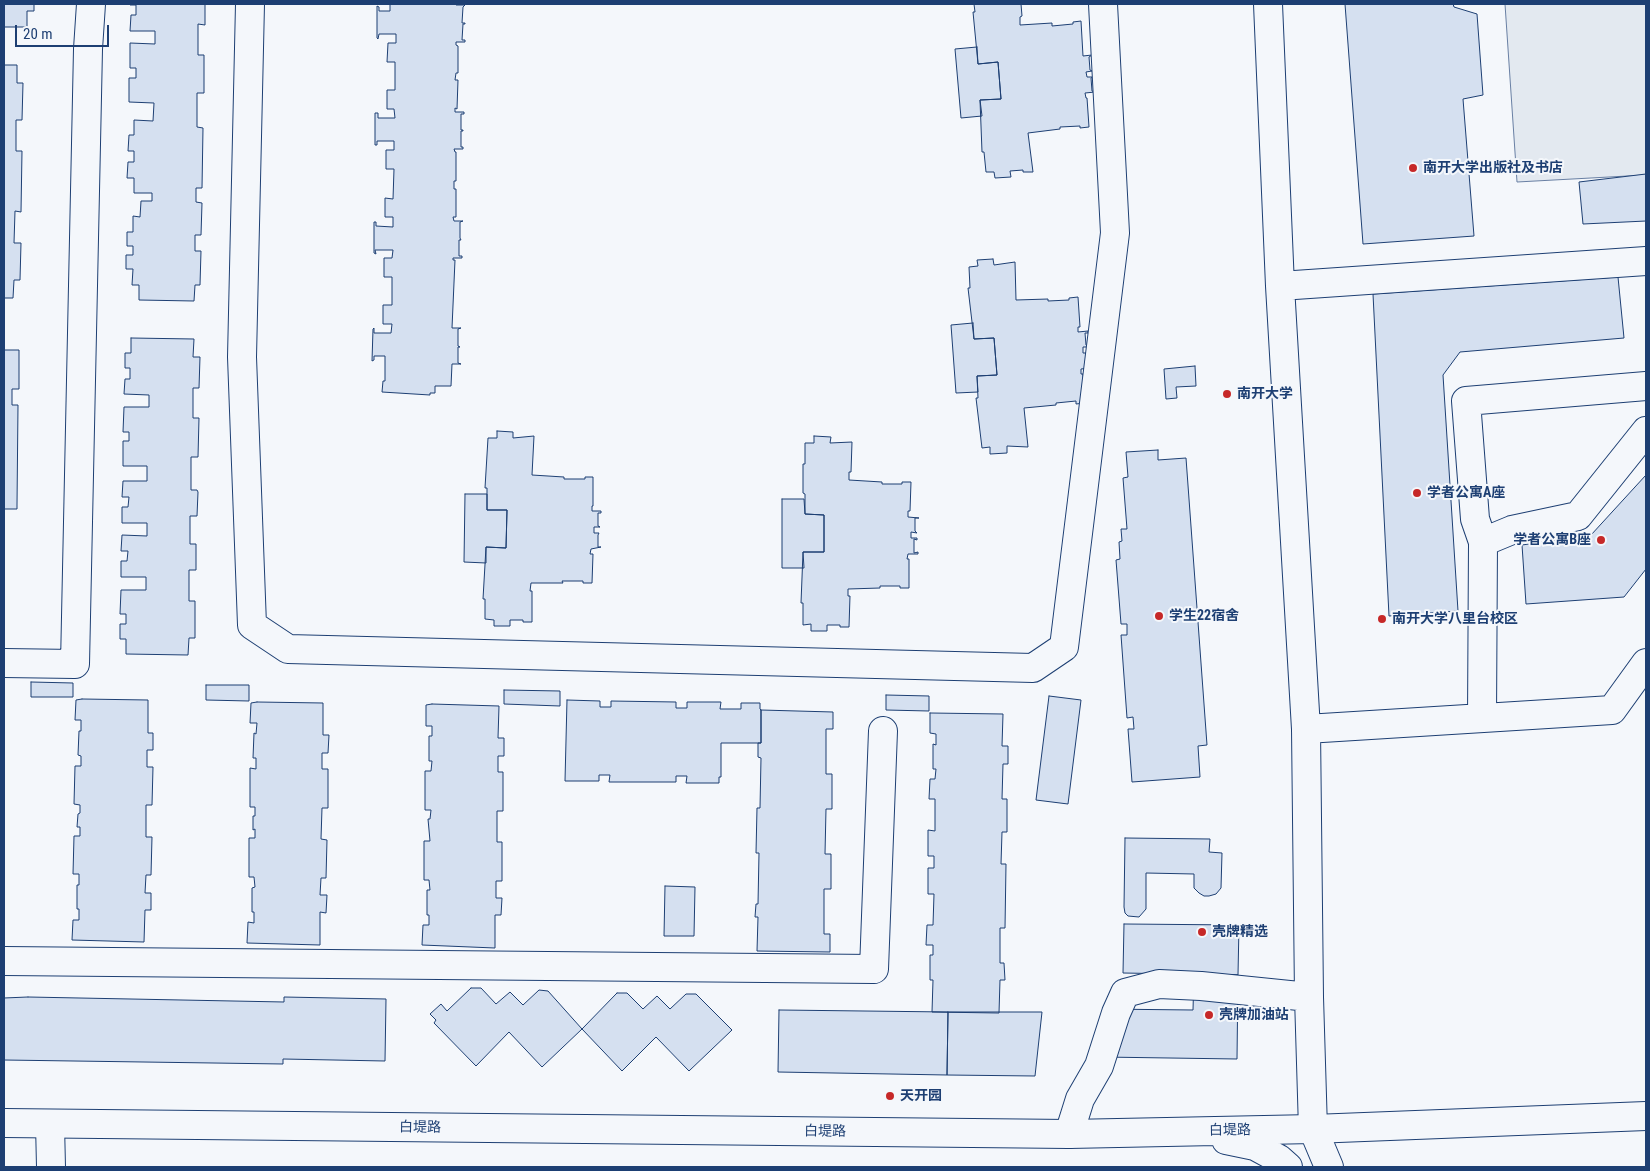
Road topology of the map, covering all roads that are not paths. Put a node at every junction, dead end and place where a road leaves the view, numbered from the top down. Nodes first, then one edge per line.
1 (91, 4) edge
2 (250, 4) edge
3 (1103, 4) edge
4 (1268, 4) edge
5 (1646, 261) edge
6 (1280, 286) junction
7 (1646, 386) edge
8 (1646, 431) edge
9 (1483, 542) junction
10 (4, 663) edge
11 (1646, 663) edge
12 (1482, 718) junction
13 (1306, 729) junction
14 (883, 731) dead end
15 (4, 961) edge
16 (1309, 997) junction
17 (1646, 1116) edge
18 (4, 1123) edge
19 (50, 1124) junction
20 (1313, 1129) junction
21 (1180, 1132) junction
22 (1069, 1134) junction
23 (51, 1167) edge
24 (1288, 1167) edge
25 (1302, 1167) edge
26 (1329, 1167) edge

1 - 10 street
2 - 3 street
4 - 6 street
5 - 6 street
6 - 13 street
7 - 9 street
8 - 9 street
9 - 12 street
11 - 12 street
12 - 13 street
13 - 16 street
14 - 15 street
16 - 20 street
16 - 22 street
17 - 20 street, 白堤路
18 - 19 street, 白堤路
19 - 22 street, 白堤路
19 - 23 street
20 - 21 street, 白堤路
20 - 25 street
20 - 26 street
21 - 22 street, 白堤路
21 - 24 street

